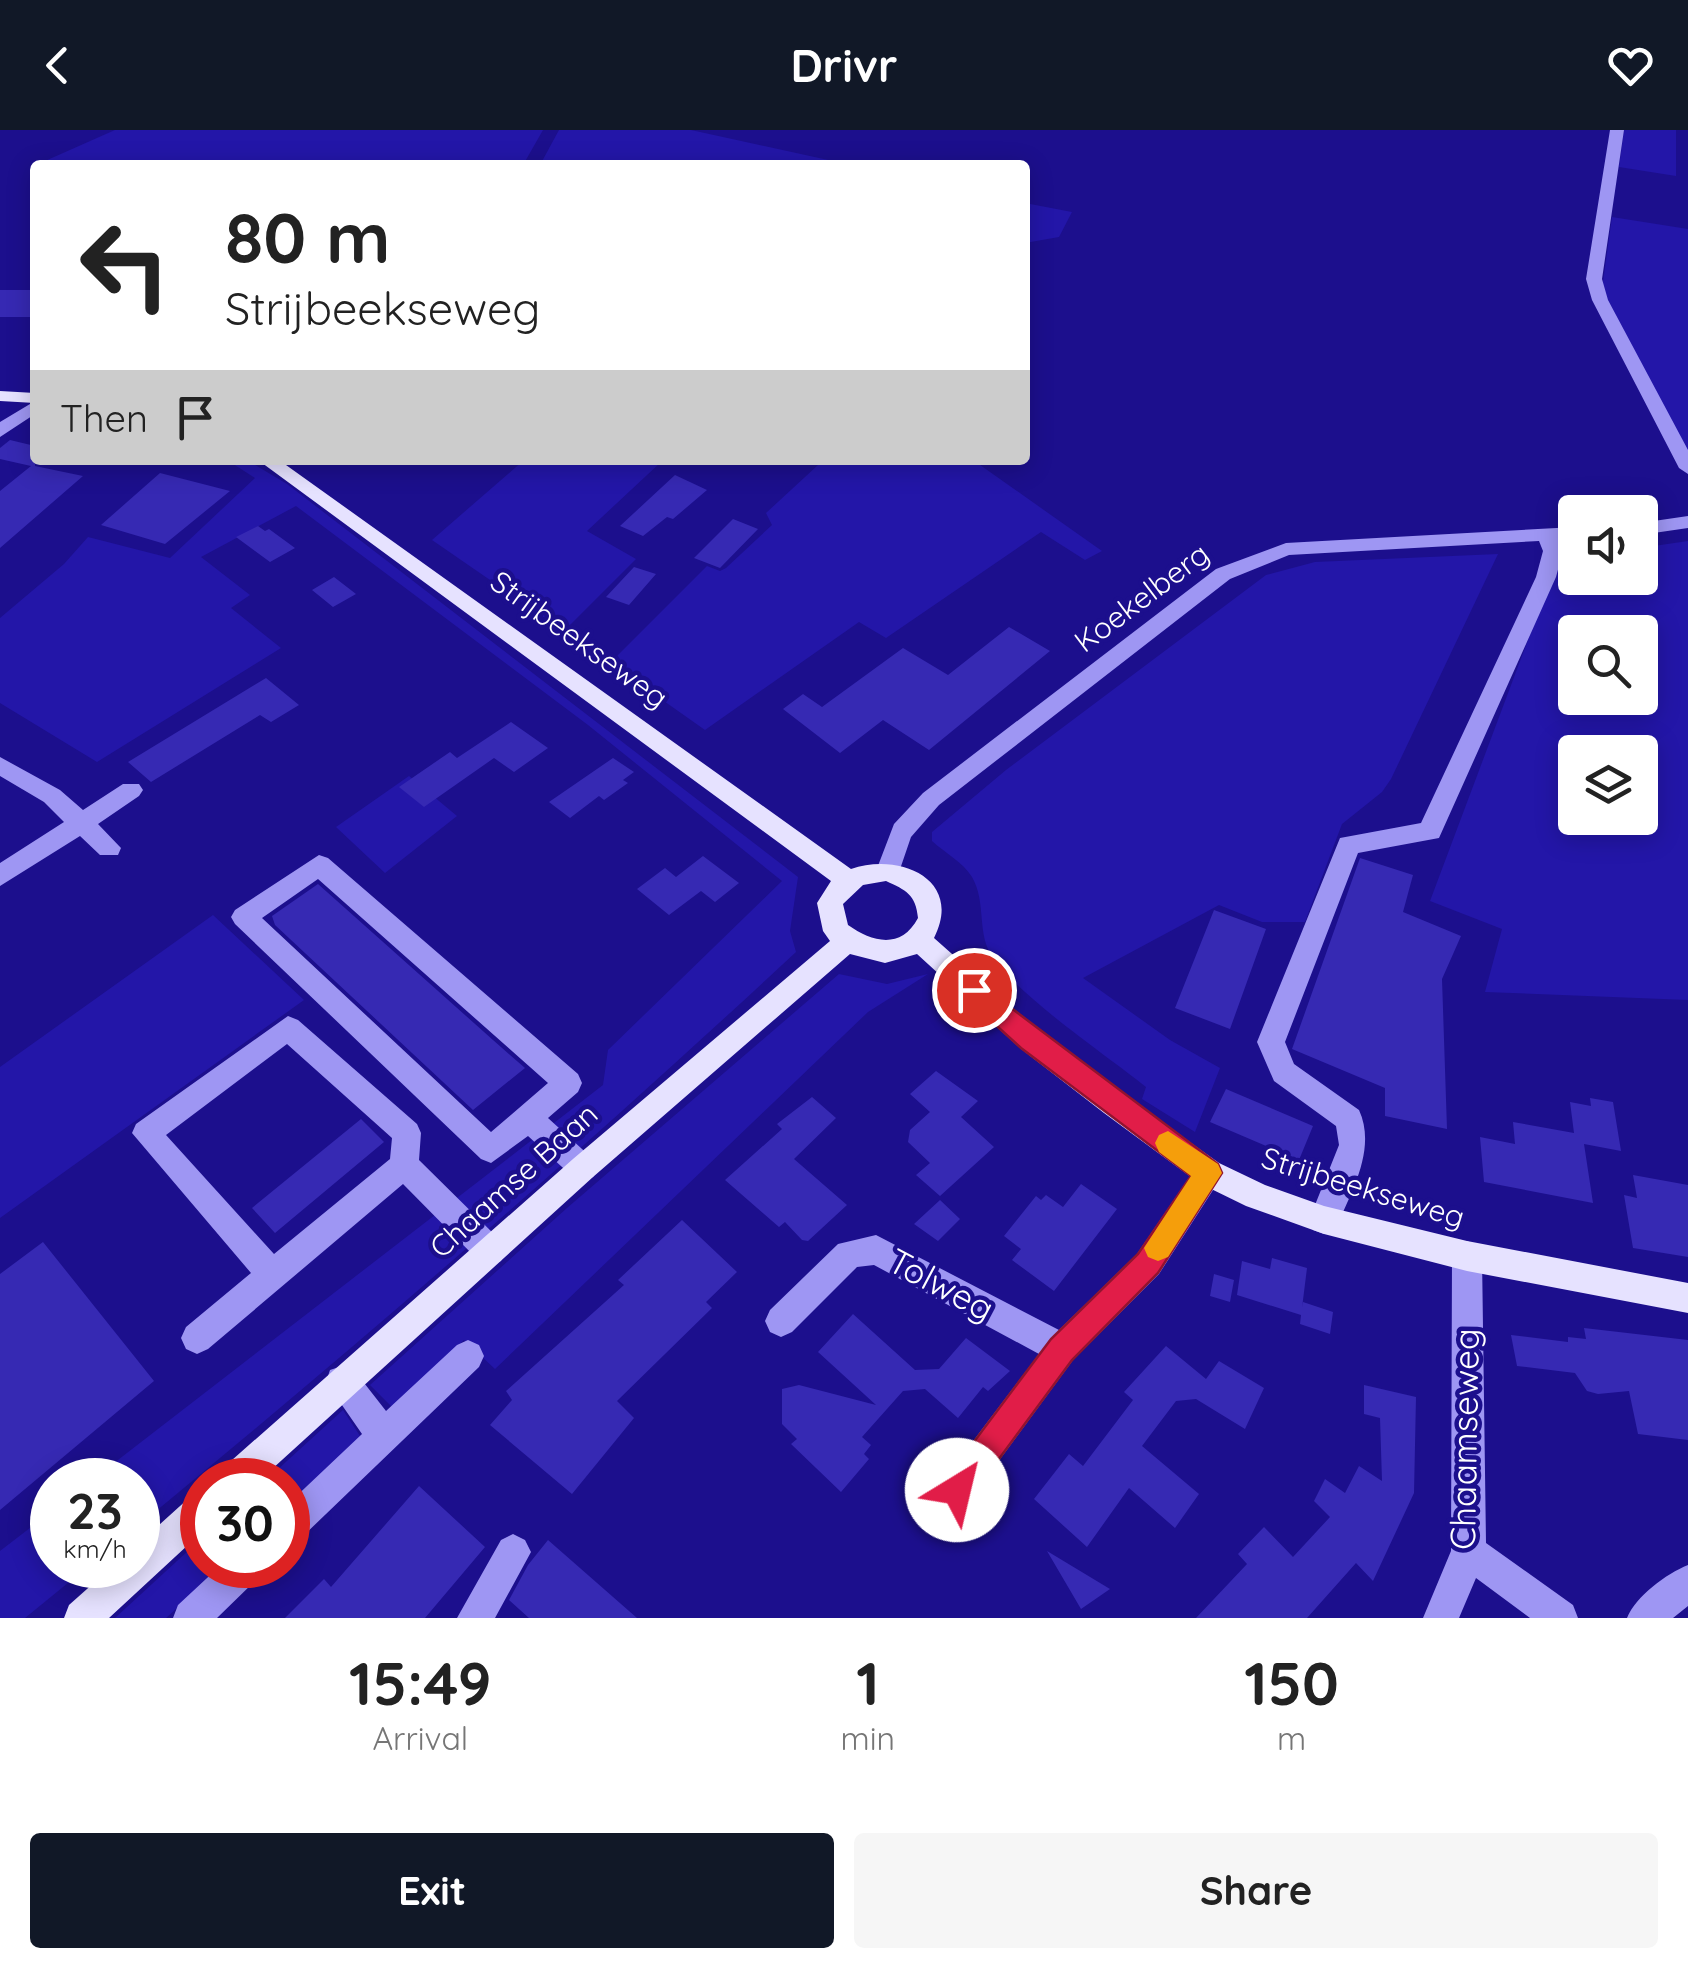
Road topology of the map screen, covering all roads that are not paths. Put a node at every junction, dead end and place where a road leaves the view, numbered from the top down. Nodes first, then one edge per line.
1 (1617, 130) edge
2 (0, 396) edge
3 (30, 398) edge
4 (30, 409) edge
5 (0, 430) edge
6 (275, 465) edge
7 (1688, 468) edge
8 (1688, 522) edge
9 (1658, 526) edge
10 (1546, 534) junction
11 (1558, 534) edge
12 (6, 776) edge
13 (130, 790) dead end
14 (82, 822) junction
15 (109, 848) dead end
16 (888, 871) junction
17 (0, 876) edge
18 (848, 880) junction
19 (920, 940) junction
20 (847, 942) junction
21 (528, 1118) junction
22 (404, 1165) junction
23 (583, 1168) junction
24 (1209, 1173) junction
25 (1324, 1220) junction
26 (490, 1251) junction
27 (1467, 1256) junction
28 (273, 1275) junction
29 (1688, 1298) edge
30 (781, 1321) dead end
31 (197, 1338) dead end
32 (1062, 1349) junction
33 (468, 1356) dead end
34 (342, 1382) junction
35 (384, 1436) junction
36 (258, 1458) edge
37 (310, 1506) edge
38 (936, 1518) dead end
39 (180, 1529) edge
40 (513, 1552) dead end
41 (1470, 1552) junction
42 (1688, 1583) edge
43 (223, 1588) edge
44 (82, 1618) edge
45 (191, 1618) edge
46 (475, 1618) edge
47 (1442, 1618) edge
48 (1560, 1618) edge
49 (1645, 1618) edge

1 - 7 street
2 - 3 main road
4 - 5 street
6 - 18 main road, Strijbeekseweg
8 - 9 street
10 - 11 street, Koekelberg
10 - 16 street, Koekelberg
10 - 25 street
12 - 14 street
13 - 14 street
14 - 15 street
14 - 17 street
16 - 18 main road
16 - 19 main road
18 - 20 main road
19 - 20 main road
19 - 24 main road, Strijbeekseweg
20 - 23 main road, Chaamse Baan
21 - 21 street
21 - 23 street
22 - 26 street
22 - 28 street
22 - 28 street
23 - 26 main road, Chaamse Baan
24 - 25 main road, Strijbeekseweg
24 - 32 street
25 - 27 main road, Strijbeekseweg
26 - 34 main road, Chaamse Baan
27 - 29 main road, Strijbeekseweg
27 - 41 street, Chaamseweg
28 - 31 street
30 - 32 street, Tolweg
32 - 38 street
33 - 35 street
34 - 35 street
34 - 36 main road, Chaamse Baan
35 - 37 street
39 - 44 main road
40 - 46 street
41 - 47 street, Chaamseweg
41 - 48 street
42 - 49 street
43 - 45 street

